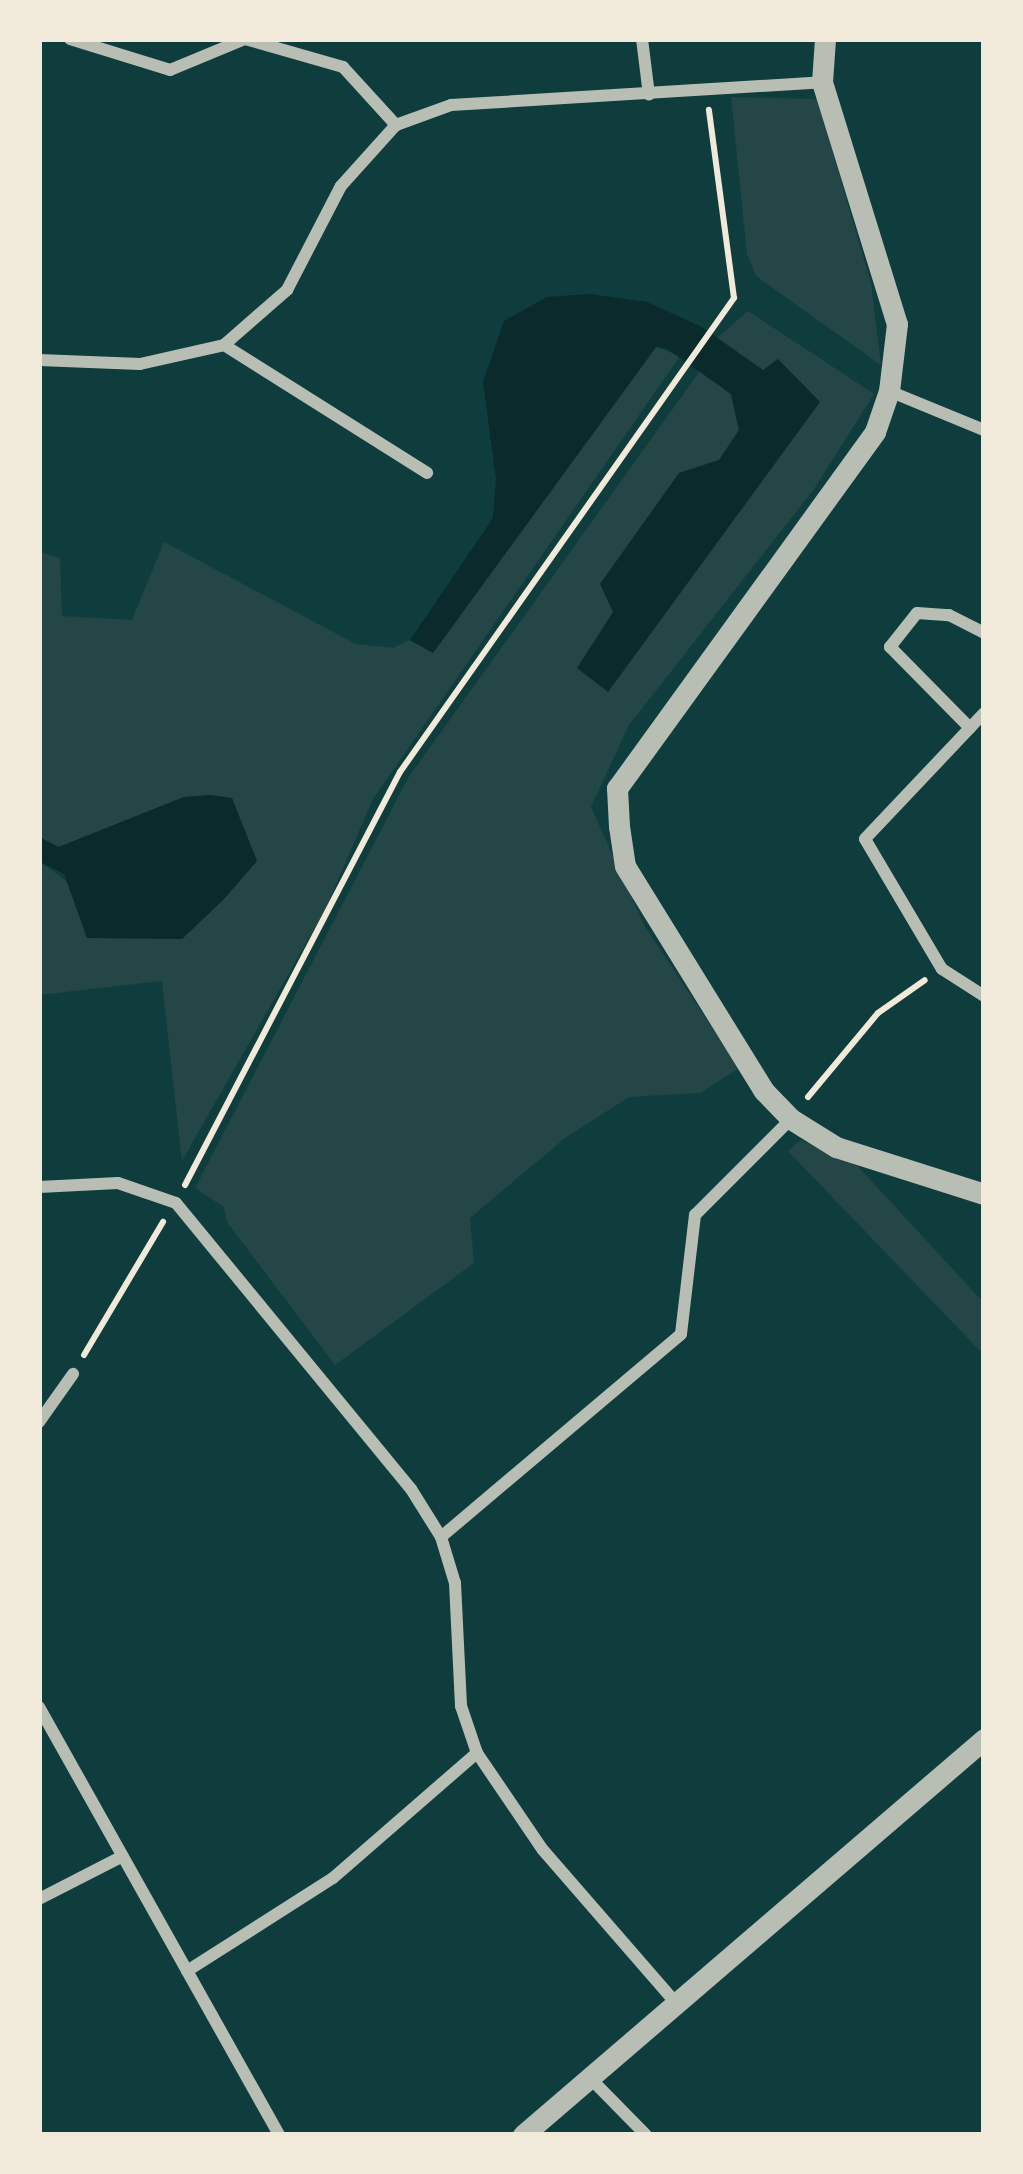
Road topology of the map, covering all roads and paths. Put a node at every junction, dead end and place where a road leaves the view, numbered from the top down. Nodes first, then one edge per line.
1 (70, 39) edge
2 (642, 39) edge
3 (825, 39) edge
4 (822, 82) junction
5 (706, 88) junction
6 (649, 95) junction
7 (396, 125) junction
8 (224, 345) junction
9 (39, 360) edge
10 (889, 391) junction
11 (984, 430) edge
12 (427, 473) dead end
13 (984, 634) edge
14 (984, 712) edge
15 (970, 728) junction
16 (941, 969) junction
17 (984, 995) edge
18 (791, 1119) junction
19 (39, 1187) edge
20 (984, 1193) edge
21 (176, 1203) junction
22 (74, 1374) joint
23 (39, 1422) edge
24 (441, 1537) junction
25 (39, 1707) edge
26 (984, 1738) edge
27 (477, 1753) junction
28 (123, 1856) junction
29 (39, 1899) edge
30 (188, 1971) junction
31 (675, 2002) junction
32 (589, 2077) junction
33 (280, 2135) edge
34 (523, 2135) edge
35 (646, 2135) edge

1 - 7 street
2 - 6 street
3 - 4 street
4 - 5 street
4 - 10 street
5 - 6 street
5 - 21 path
6 - 7 street
7 - 8 street
8 - 9 street
8 - 12 street
10 - 11 street
10 - 18 street
13 - 15 street
14 - 15 street
15 - 16 street
16 - 17 street
16 - 18 path
18 - 20 street
18 - 24 street
19 - 21 street
21 - 22 path
21 - 24 street
22 - 23 street
24 - 27 street
25 - 28 street
26 - 31 street
27 - 30 street
27 - 31 street
28 - 29 street
28 - 30 street
30 - 33 street
31 - 32 street
32 - 34 street
32 - 35 street

